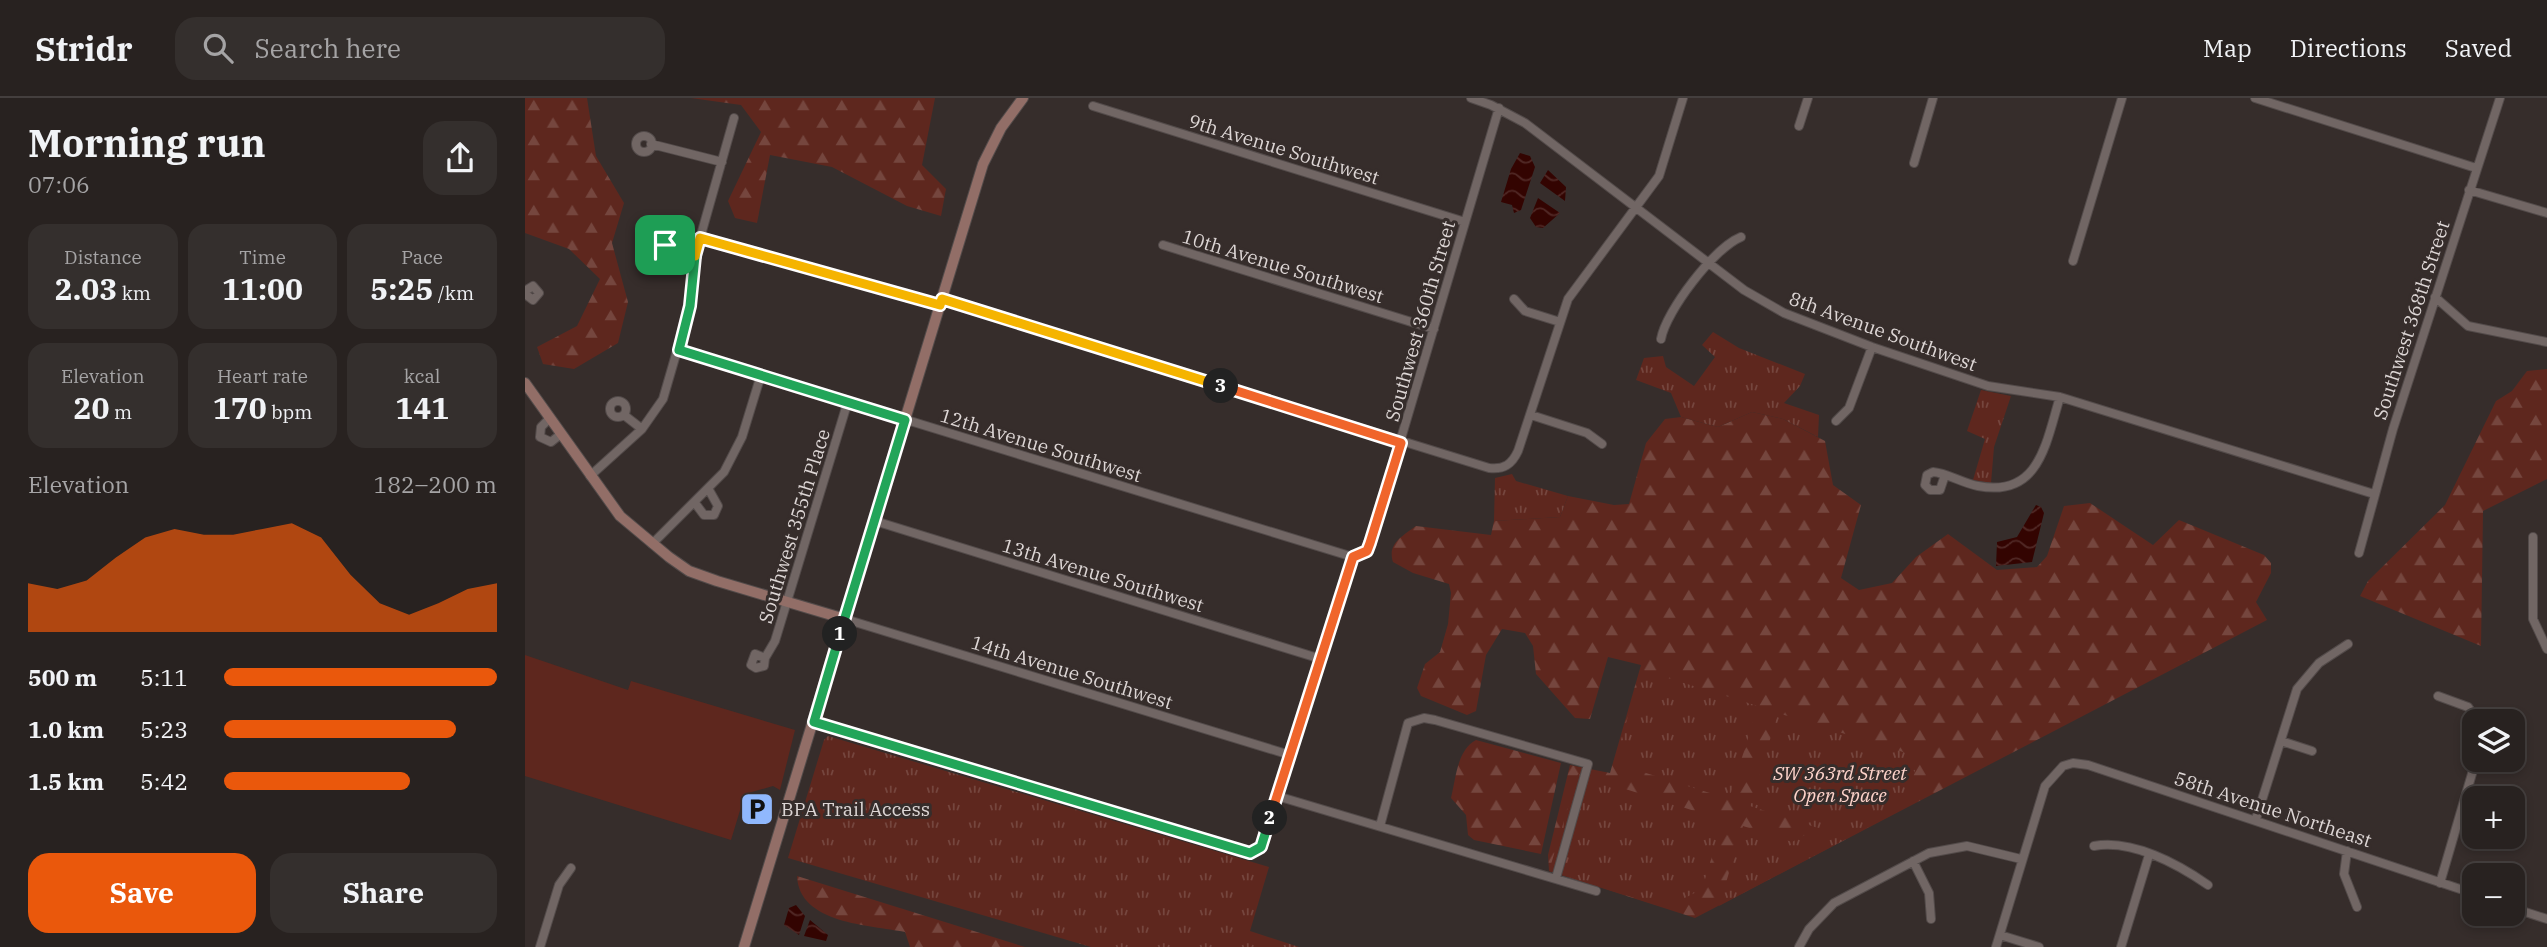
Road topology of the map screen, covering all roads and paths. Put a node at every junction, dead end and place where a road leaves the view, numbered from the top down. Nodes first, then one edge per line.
1 (1023, 98) edge
2 (1471, 98) edge
3 (1683, 98) edge
4 (1808, 98) edge
5 (1933, 98) edge
6 (2122, 98) edge
7 (2255, 98) edge
8 (2500, 98) edge
9 (1093, 106) dead end
10 (1499, 108) junction
11 (734, 118) dead end
12 (1799, 126) dead end
13 (651, 144) dead end
14 (722, 162) junction
15 (1914, 163) dead end
16 (2476, 168) junction
17 (2469, 190) junction
18 (1638, 209) junction
19 (2547, 213) edge
20 (1465, 222) junction
21 (1741, 237) dead end
22 (700, 238) junction
23 (1163, 245) dead end
24 (670, 253) dead end
25 (695, 256) junction
26 (2073, 261) dead end
27 (1708, 263) junction
28 (2435, 297) junction
29 (1514, 299) dead end
30 (941, 302) junction
31 (1560, 322) junction
32 (1434, 329) junction
33 (1661, 339) dead end
34 (2547, 342) edge
35 (1872, 348) junction
36 (679, 350) junction
37 (761, 375) junction
38 (525, 383) edge
39 (2060, 397) junction
40 (848, 401) junction
41 (624, 415) dead end
42 (1531, 415) junction
43 (550, 418) junction
44 (905, 420) junction
45 (1836, 421) dead end
46 (642, 429) junction
47 (561, 434) junction
48 (1401, 443) junction
49 (1602, 444) dead end
50 (590, 476) junction
51 (1944, 478) dead end
52 (709, 490) junction
53 (2374, 494) junction
54 (695, 503) junction
55 (876, 521) junction
56 (2533, 537) dead end
57 (652, 544) junction
58 (2359, 553) dead end
59 (1353, 557) junction
60 (787, 602) junction
61 (845, 619) junction
62 (2348, 644) dead end
63 (2547, 649) edge
64 (765, 658) dead end
65 (1321, 659) junction
66 (2438, 696) dead end
67 (2470, 709) edge
68 (814, 722) junction
69 (2281, 741) junction
70 (2312, 751) dead end
71 (1290, 755) junction
72 (2472, 772) edge
73 (1277, 796) junction
74 (2256, 819) junction
75 (1380, 826) junction
76 (2094, 846) dead end
77 (2347, 851) junction
78 (2149, 855) junction
79 (2021, 859) junction
80 (1913, 861) junction
81 (571, 868) dead end
82 (1556, 878) junction
83 (2440, 883) junction
84 (2208, 885) dead end
85 (2462, 890) edge
86 (1596, 891) dead end
87 (2357, 907) dead end
88 (2525, 912) edge
89 (1931, 919) dead end
90 (2547, 919) edge
91 (2000, 935) junction
92 (540, 947) edge
93 (744, 947) edge
94 (1799, 947) edge
95 (1996, 947) edge
96 (2039, 947) edge
97 (2121, 947) edge

1 - 30 main road
2 - 10 street, 8th Avenue Southwest
3 - 18 street
4 - 12 street
5 - 15 street
6 - 26 street
7 - 16 street
8 - 16 street, Southwest 368th Street
9 - 20 street, 9th Avenue Southwest
10 - 18 street, 8th Avenue Southwest
10 - 20 street, Southwest 360th Street
11 - 14 street
13 - 14 street
14 - 22 street
16 - 17 street, Southwest 368th Street
17 - 19 street
17 - 28 street, Southwest 368th Street
18 - 27 street, 8th Avenue Southwest
18 - 31 street
20 - 32 street, Southwest 360th Street
21 - 27 street
22 - 25 street
22 - 30 street
23 - 32 street, 10th Avenue Southwest
24 - 25 street
25 - 36 street
27 - 33 street
27 - 35 street, 8th Avenue Southwest
28 - 34 street
28 - 53 street, Southwest 368th Street
29 - 31 street
30 - 44 main road
30 - 48 street
31 - 42 street
32 - 48 street, Southwest 360th Street
35 - 39 street, 8th Avenue Southwest
35 - 45 street
36 - 37 street, 12th Avenue Southwest
36 - 46 street
37 - 40 street, 12th Avenue Southwest
37 - 52 street
38 - 43 main road
39 - 51 street
39 - 53 street, 8th Avenue Southwest
40 - 44 street, 12th Avenue Southwest
40 - 60 street, Southwest 355th Place
41 - 46 street
42 - 48 street
42 - 49 street
43 - 47 main road
43 - 47 street
44 - 55 main road
44 - 59 street, 12th Avenue Southwest
46 - 50 street
47 - 50 main road
48 - 59 street, Southwest 360th Street
50 - 57 main road
52 - 54 street
52 - 54 street
53 - 58 street, Southwest 368th Street
54 - 57 street
55 - 61 main road
55 - 65 street, 13th Avenue Southwest
56 - 63 street
57 - 60 main road
59 - 65 street, Southwest 360th Street
60 - 61 main road
60 - 64 street, Southwest 355th Place
61 - 68 main road
61 - 71 street, 14th Avenue Southwest
62 - 69 street
65 - 71 street, Southwest 360th Street
66 - 67 street
68 - 73 street, Southwest 360th Street
68 - 93 main road
69 - 70 street
69 - 74 street
71 - 73 street, Southwest 360th Street
72 - 83 street
73 - 75 street
74 - 77 street, 58th Avenue Northeast
74 - 79 street, 58th Avenue Northeast
75 - 82 street
75 - 82 street
76 - 78 street
77 - 83 street, 58th Avenue Northeast
77 - 87 street
78 - 84 street
78 - 97 street
79 - 80 street
79 - 91 street
80 - 89 street
80 - 94 street
81 - 92 street
82 - 86 street
83 - 85 street, 58th Avenue Northeast
88 - 90 street
91 - 95 street
91 - 96 street

